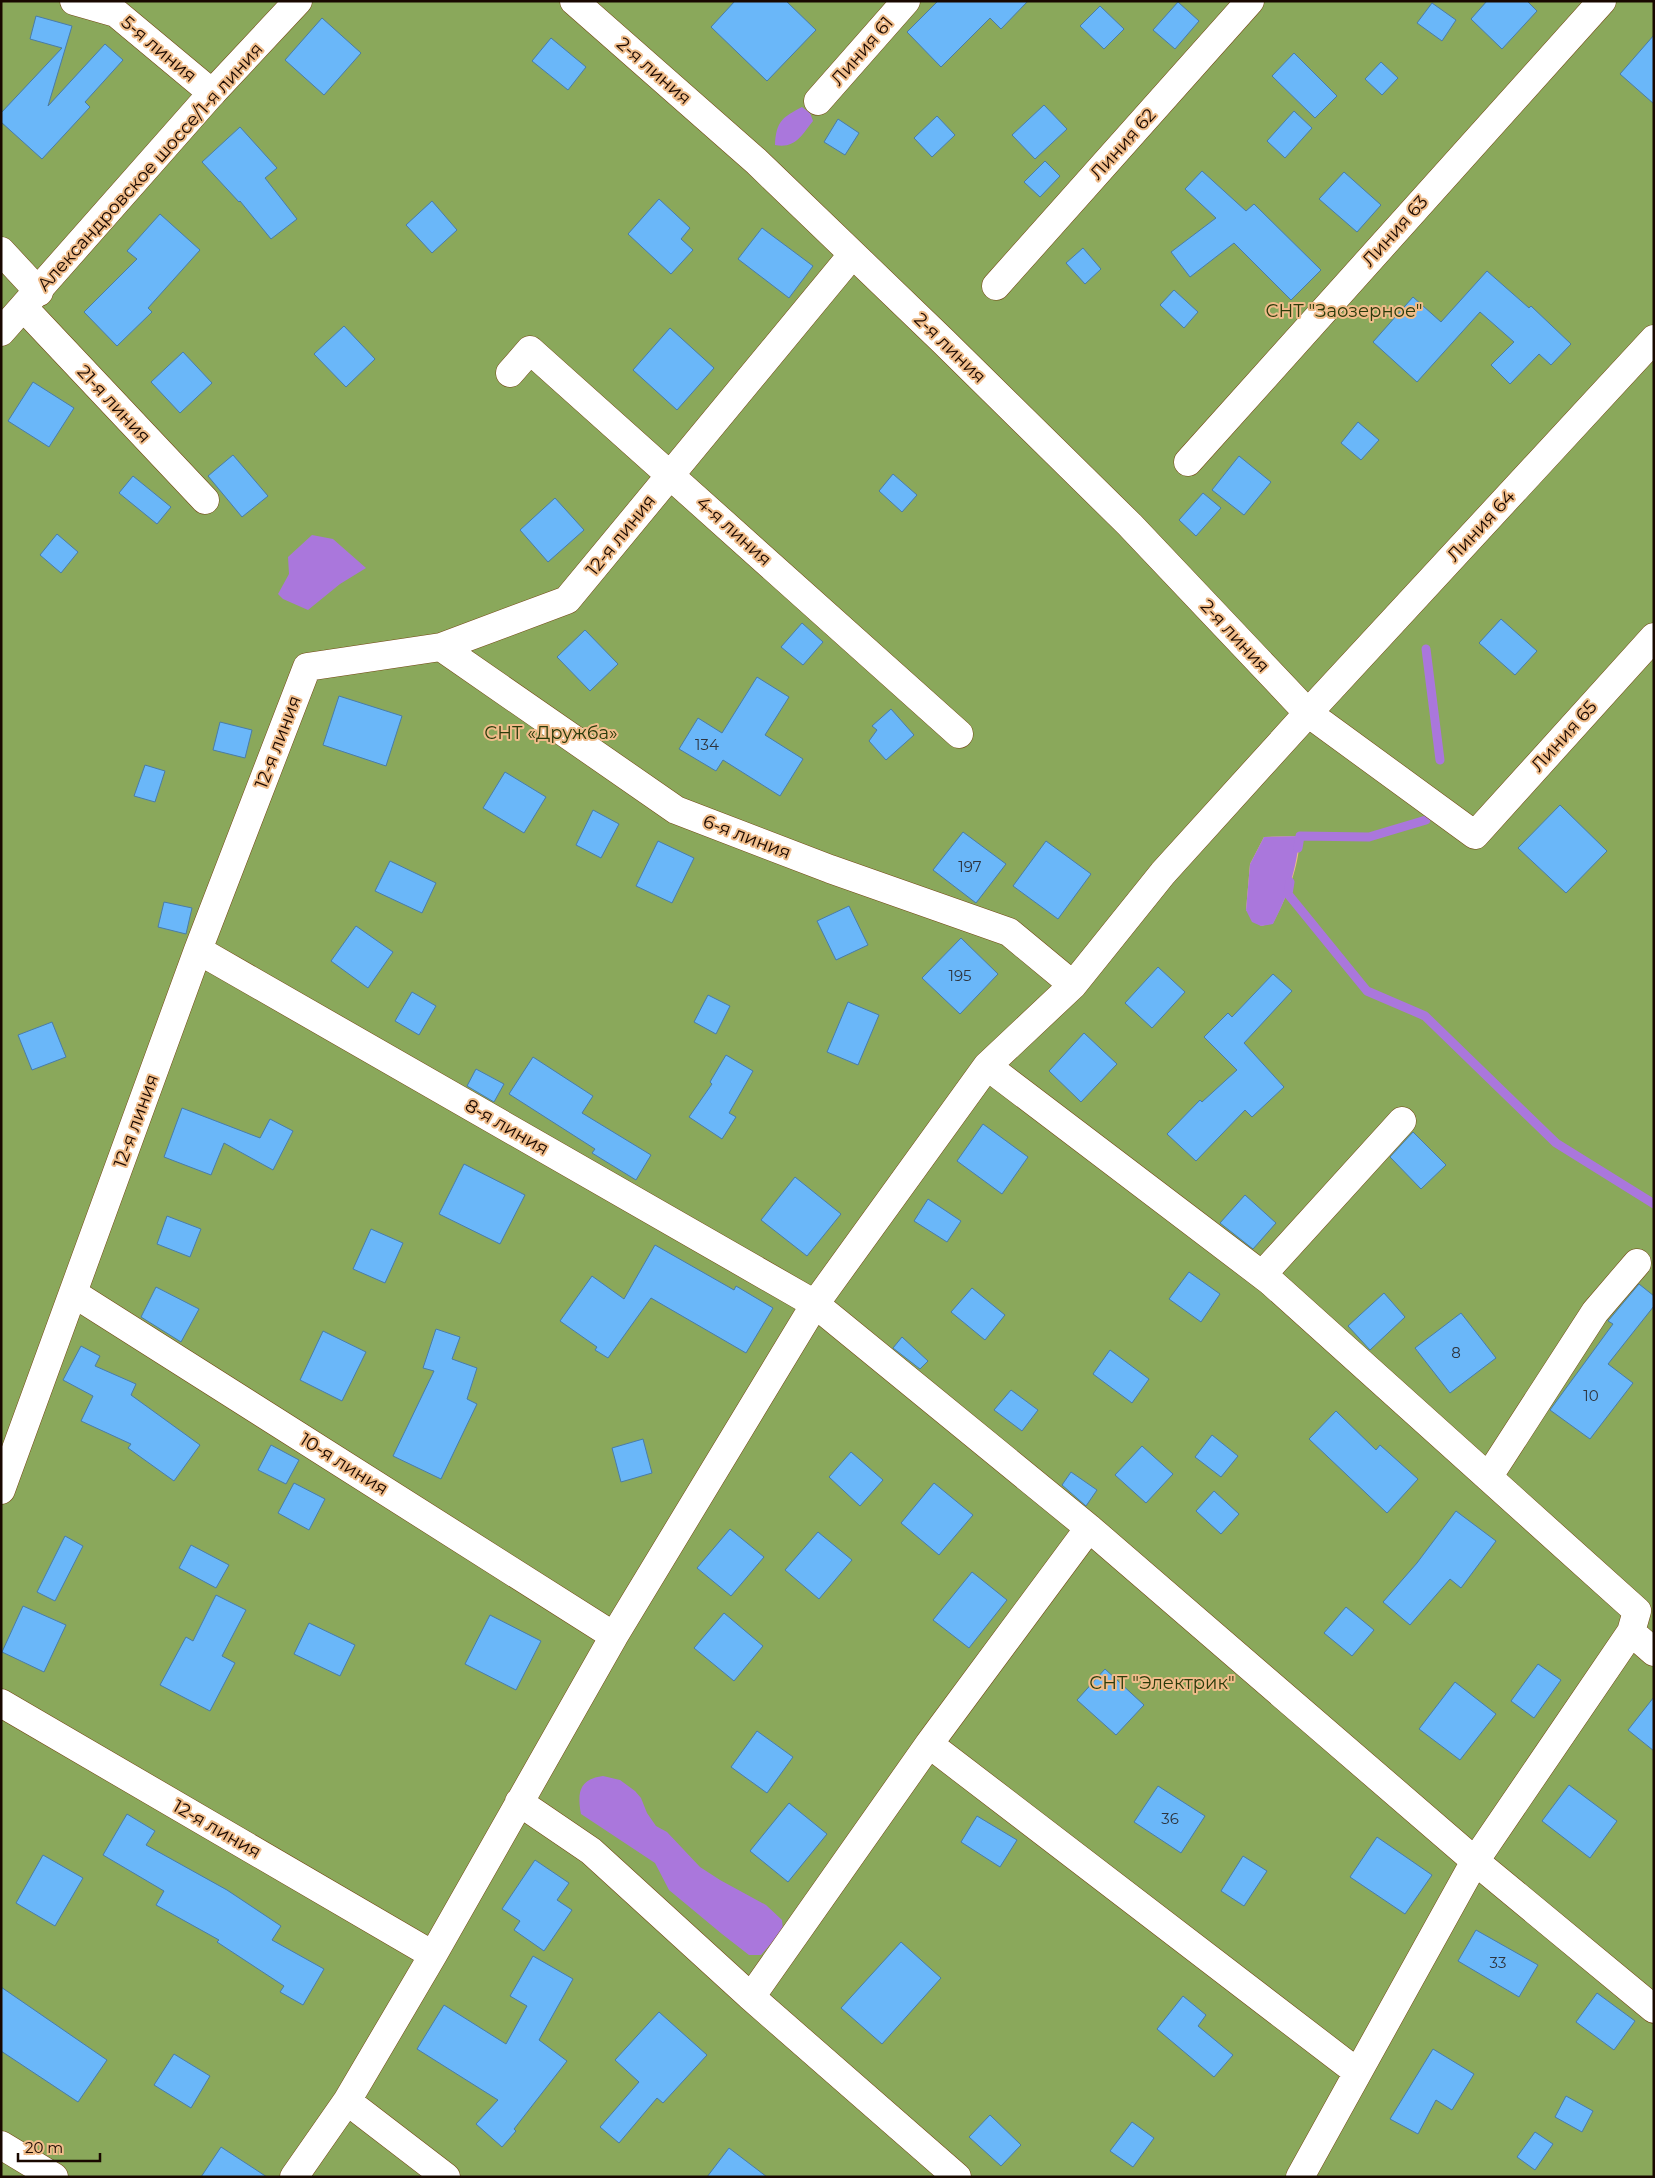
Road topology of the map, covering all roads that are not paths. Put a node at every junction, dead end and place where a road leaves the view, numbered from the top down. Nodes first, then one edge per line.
1 (74, 1) edge
2 (298, 1) edge
3 (574, 1) edge
4 (906, 1) edge
5 (1250, 1) edge
6 (1602, 1) edge
7 (212, 93) junction
8 (818, 102) dead end
9 (1, 251) edge
10 (852, 255) junction
11 (996, 286) dead end
12 (31, 300) junction
13 (1, 332) edge
14 (1654, 339) edge
15 (510, 373) dead end
16 (1188, 462) dead end
17 (670, 474) junction
18 (205, 500) dead end
19 (1654, 637) edge
20 (441, 647) junction
21 (1308, 713) junction
22 (960, 734) dead end
23 (1475, 835) joint
24 (198, 950) junction
25 (1073, 985) junction
26 (987, 1066) junction
27 (1402, 1121) dead end
28 (1637, 1263) dead end
29 (1262, 1275) junction
30 (73, 1293) junction
31 (815, 1304) junction
32 (1489, 1476) junction
33 (1, 1490) edge
34 (1089, 1528) junction
35 (1631, 1632) junction
36 (614, 1636) junction
37 (1654, 1652) edge
38 (1, 1702) edge
39 (929, 1744) junction
40 (519, 1802) junction
41 (1476, 1861) junction
42 (433, 1955) junction
43 (751, 1997) junction
44 (1654, 2009) edge
45 (1357, 2072) junction
46 (347, 2101) junction
47 (1, 2145) edge
48 (54, 2177) edge
49 (294, 2177) edge
50 (446, 2177) edge
51 (957, 2177) edge
52 (1300, 2177) edge

1 - 7 street, 5-я линия
2 - 7 street, Александровское шоссе/1-я линия
3 - 10 street, 2-я линия
4 - 8 street, Линия 61
5 - 11 street, Линия 62
6 - 16 street, Линия 63
7 - 12 street, Александровское шоссе/1-я линия
9 - 12 street, 21-я линия
10 - 17 street, 12-я линия
10 - 21 street, 2-я линия
12 - 13 street, Александровское шоссе/1-я линия
12 - 18 street, 21-я линия
14 - 21 street, Линия 64
15 - 17 street, 4-я линия
17 - 20 street, 12-я линия
17 - 22 street, 4-я линия
19 - 23 street, Линия 65
20 - 24 street, 12-я линия
20 - 25 street, 6-я линия
21 - 23 street, 2-я линия
21 - 25 street, Линия 64
24 - 30 street, 12-я линия
24 - 31 street, 8-я линия
25 - 26 street, Линия 64
26 - 29 street
26 - 31 street, Линия 64
27 - 29 street
28 - 32 street
29 - 32 street
30 - 33 street, 12-я линия
30 - 36 street, 10-я линия
31 - 34 street, 8-я линия
31 - 36 street, Линия 64
32 - 35 street
34 - 39 street
34 - 41 street, 8-я линия
35 - 37 street
35 - 41 street
36 - 40 street, Линия 64
38 - 42 street, 12-я линия
39 - 43 street
39 - 45 street
40 - 42 street, Линия 64
40 - 43 street
41 - 44 street, 8-я линия
41 - 45 street
42 - 46 street, Линия 64
43 - 51 street
45 - 52 street
46 - 49 street, Линия 64
46 - 50 street
47 - 48 street

